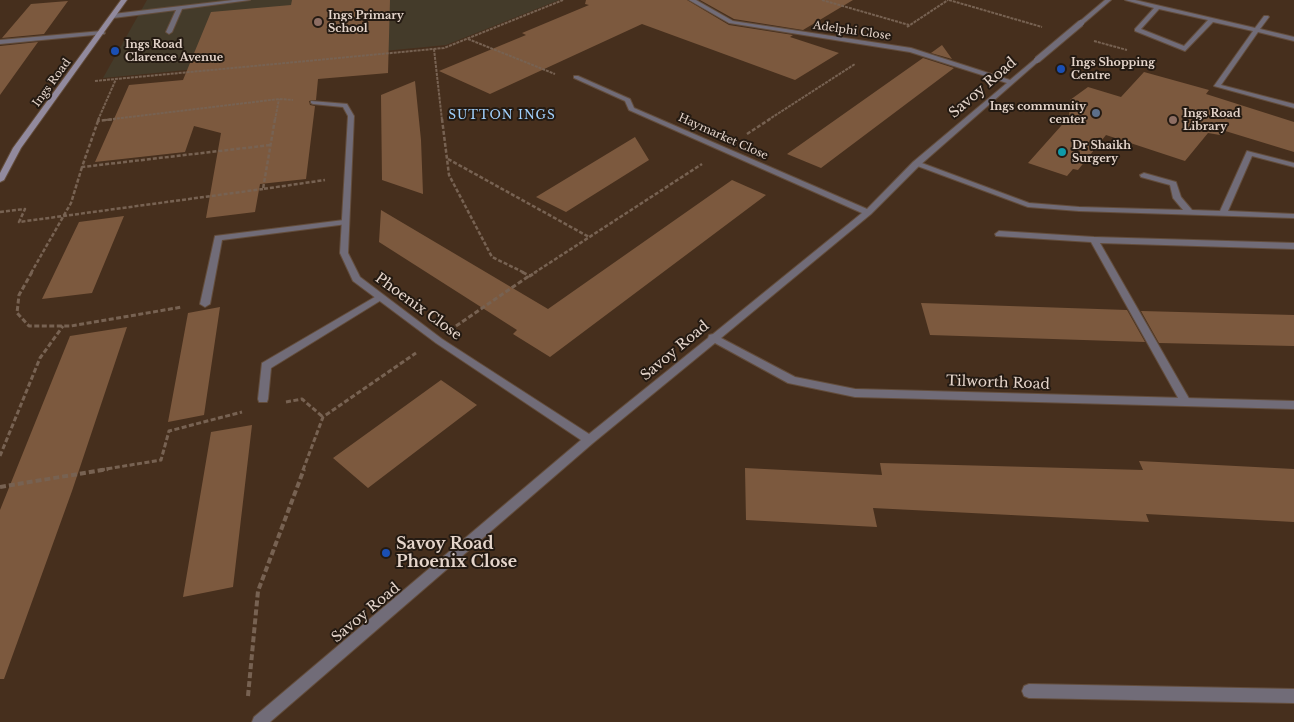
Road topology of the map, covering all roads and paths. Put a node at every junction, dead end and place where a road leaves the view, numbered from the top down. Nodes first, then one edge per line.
1 (124, 0) edge
2 (247, 0) edge
3 (563, 0) edge
4 (692, 0) edge
5 (822, 0) edge
6 (948, 0) edge
7 (1108, 0) edge
8 (1128, 0) edge
9 (1158, 7) junction
10 (180, 8) junction
11 (113, 16) junction
12 (1266, 17) dead end
13 (1211, 20) junction
14 (909, 25) junction
15 (1046, 29) dead end
16 (1258, 31) junction
17 (102, 32) junction
18 (169, 32) dead end
19 (468, 39) junction
20 (1294, 40) edge
21 (0, 42) edge
22 (884, 45) junction
23 (434, 49) junction
24 (576, 77) joint
25 (116, 79) junction
26 (92, 81) dead end
27 (1011, 82) junction
28 (279, 99) junction
29 (313, 102) joint
30 (1294, 106) edge
31 (98, 122) junction
32 (271, 145) junction
33 (723, 150) junction
34 (448, 159) junction
35 (916, 164) junction
36 (1294, 165) edge
37 (82, 166) junction
38 (1144, 175) dead end
39 (347, 177) junction
40 (0, 180) edge
41 (263, 188) junction
42 (0, 212) edge
43 (868, 212) junction
44 (1189, 212) junction
45 (1223, 214) junction
46 (64, 216) junction
47 (1294, 216) edge
48 (344, 222) junction
49 (999, 234) dead end
50 (589, 237) junction
51 (1094, 240) junction
52 (1294, 246) edge
53 (530, 276) junction
54 (380, 297) junction
55 (205, 304) joint
56 (64, 326) junction
57 (712, 337) junction
58 (437, 339) junction
59 (1186, 402) junction
60 (261, 404) junction
61 (1294, 405) edge
62 (323, 416) junction
63 (589, 440) junction
64 (0, 456) edge
65 (0, 487) edge
66 (1029, 691) dead end
67 (1293, 697) edge
68 (248, 703) dead end
69 (259, 722) edge

1 - 11 street, Ings Road
2 - 10 street
3 - 19 path
4 - 22 street, Adelphi Close
5 - 14 path
6 - 14 path
6 - 15 path
7 - 27 street, Savoy Road, bridge
8 - 9 street
9 - 13 street
9 - 13 street
10 - 11 street
10 - 18 street
11 - 17 street, Ings Road
12 - 16 street
13 - 16 street
14 - 22 path
16 - 20 street
16 - 30 street
17 - 21 street
17 - 40 street, Ings Road
19 - 23 path
19 - 24 path
22 - 27 street, Adelphi Close
22 - 33 path
23 - 25 path
23 - 34 path
24 - 33 street, Haymarket Close
25 - 26 path
25 - 31 path
27 - 35 street, Savoy Road
28 - 29 path
28 - 31 path
28 - 32 path
29 - 39 street, Phoenix Close
31 - 37 path
32 - 37 path
32 - 41 path
33 - 43 street, Haymarket Close
33 - 50 path
34 - 50 path
34 - 53 path
35 - 43 street, Savoy Road
35 - 44 street
36 - 45 street
37 - 46 path
38 - 44 street
39 - 41 path
39 - 48 street, Phoenix Close
41 - 46 path
42 - 46 path
43 - 57 street, Savoy Road
44 - 45 street
45 - 47 street
46 - 56 path
48 - 54 street, Phoenix Close
48 - 55 street
49 - 51 street
50 - 53 path
51 - 52 street
51 - 59 street
53 - 58 path
54 - 58 street, Phoenix Close
54 - 60 street
55 - 56 path
56 - 64 path
57 - 59 street, Tilworth Road
57 - 63 street, Savoy Road
58 - 62 path
58 - 63 street, Phoenix Close
59 - 61 street, Tilworth Road
60 - 62 path
60 - 65 path
62 - 68 path
63 - 69 street, Savoy Road
66 - 67 street

